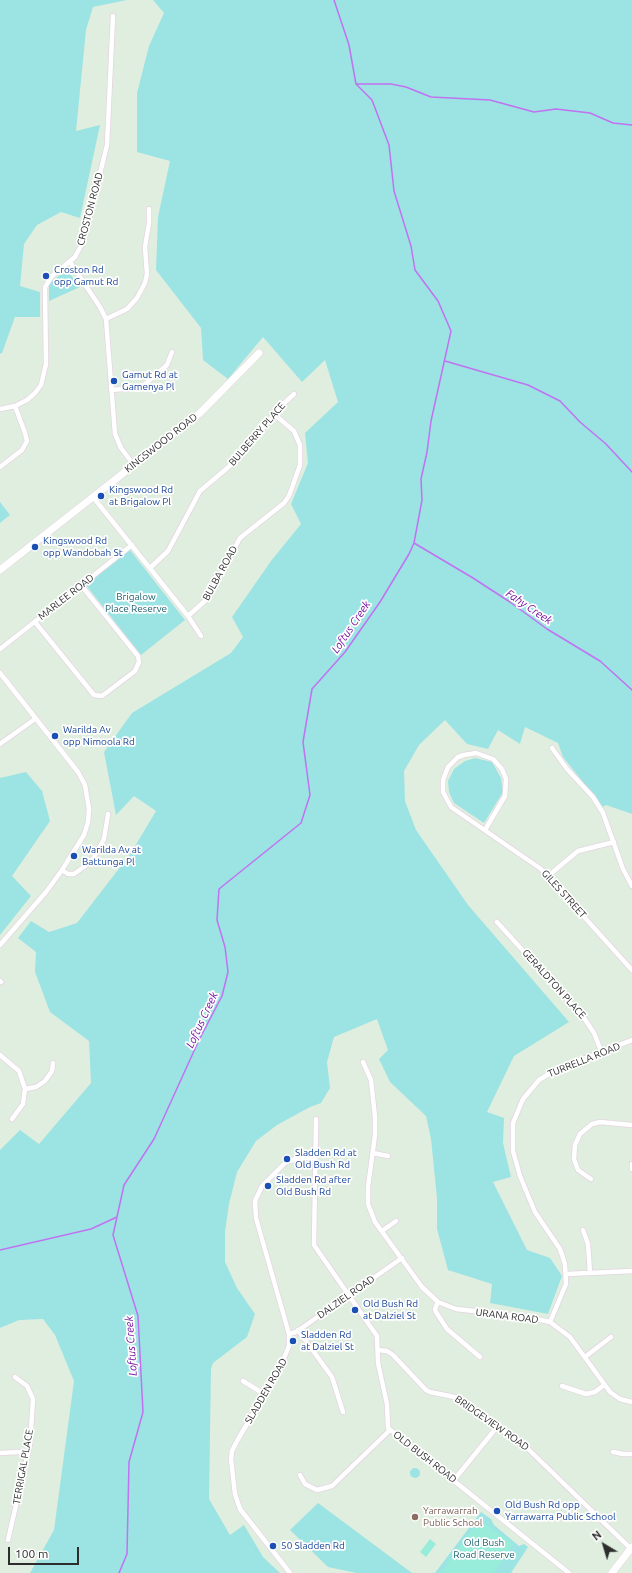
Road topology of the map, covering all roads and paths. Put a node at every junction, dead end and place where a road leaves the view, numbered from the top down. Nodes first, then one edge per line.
1 (113, 16) dead end
2 (149, 209) dead end
3 (70, 262) junction
4 (106, 319) junction
5 (172, 352) dead end
6 (259, 354) dead end
7 (112, 390) junction
8 (294, 394) dead end
9 (15, 406) junction
10 (0, 409) edge
11 (274, 414) junction
12 (133, 464) junction
13 (0, 467) edge
14 (93, 497) junction
15 (132, 546) junction
16 (1, 568) edge
17 (150, 568) junction
18 (81, 585) junction
19 (188, 616) junction
20 (35, 622) junction
21 (201, 636) dead end
22 (0, 649) edge
23 (0, 673) edge
24 (35, 719) junction
25 (0, 744) edge
26 (552, 748) dead end
27 (108, 814) dead end
28 (485, 830) junction
29 (614, 842) junction
30 (62, 870) junction
31 (548, 876) junction
32 (632, 886) edge
33 (497, 922) dead end
34 (0, 945) edge
35 (632, 970) edge
36 (632, 1040) edge
37 (602, 1053) junction
38 (0, 1055) edge
39 (363, 1062) dead end
40 (53, 1063) dead end
41 (25, 1089) junction
42 (12, 1119) dead end
43 (316, 1119) dead end
44 (632, 1125) edge
45 (373, 1153) junction
46 (388, 1156) dead end
47 (315, 1158) junction
48 (632, 1164) edge
49 (632, 1169) edge
50 (591, 1179) dead end
51 (396, 1221) dead end
52 (584, 1230) dead end
53 (382, 1231) junction
54 (402, 1258) junction
55 (632, 1271) edge
56 (590, 1273) junction
57 (567, 1274) junction
58 (348, 1294) junction
59 (438, 1302) junction
60 (550, 1322) junction
61 (298, 1330) junction
62 (289, 1334) junction
63 (612, 1337) dead end
64 (378, 1350) junction
65 (480, 1357) dead end
66 (585, 1357) junction
67 (15, 1377) dead end
68 (243, 1381) dead end
69 (604, 1385) junction
70 (562, 1386) dead end
71 (264, 1394) junction
72 (632, 1402) edge
73 (343, 1412) dead end
74 (497, 1428) junction
75 (390, 1430) junction
76 (613, 1452) dead end
77 (0, 1453) edge
78 (28, 1454) junction
79 (632, 1454) edge
80 (300, 1475) dead end
81 (454, 1480) junction
82 (8, 1540) dead end
83 (632, 1548) edge
84 (290, 1573) edge
85 (568, 1573) edge
86 (612, 1573) edge

1 - 3 street, CROSTON ROAD
2 - 4 street
3 - 4 street
3 - 9 street, CROSTON ROAD
4 - 7 street
5 - 7 street
6 - 12 street, KINGSWOOD ROAD
7 - 12 street
8 - 11 street, BULBERRY PLACE
9 - 10 street, CROSTON ROAD
9 - 13 street
11 - 17 street, BULBERRY PLACE
11 - 19 street, BULBA ROAD
12 - 14 street, KINGSWOOD ROAD
14 - 15 street
14 - 16 street, KINGSWOOD ROAD
15 - 17 street
15 - 18 street, MARLEE ROAD
17 - 19 street
18 - 20 street, MARLEE ROAD
18 - 20 street
19 - 21 street
20 - 22 street, MARLEE ROAD
23 - 24 street
24 - 25 street
24 - 30 street
26 - 29 street
27 - 30 street
28 - 28 street, GILES STREET
28 - 31 street, GILES STREET
29 - 31 street
29 - 32 street
30 - 34 street
31 - 35 street, GILES STREET
33 - 37 street, GERALDTON PLACE
36 - 37 street, TURRELLA ROAD
37 - 57 street, TURRELLA ROAD
38 - 41 street
39 - 45 street, URANA ROAD
40 - 41 street
41 - 42 street
43 - 47 street, OLD BUSH ROAD
44 - 50 street
45 - 46 street
45 - 53 street, URANA ROAD
47 - 58 street, OLD BUSH ROAD
47 - 62 street, SLADDEN ROAD
48 - 49 street
51 - 53 street
52 - 56 street
53 - 54 street, URANA ROAD
54 - 58 street, DALZIEL ROAD
54 - 59 street, URANA ROAD
55 - 56 street
56 - 57 street
57 - 60 street, TURRELLA ROAD
58 - 61 street, DALZIEL ROAD
58 - 64 street, OLD BUSH ROAD
59 - 60 street, URANA ROAD
59 - 65 street
60 - 66 street, URANA ROAD
61 - 62 street, DALZIEL ROAD
61 - 73 street
62 - 71 street, SLADDEN ROAD
63 - 66 street
64 - 74 street, BRIDGEVIEW ROAD
64 - 75 street, OLD BUSH ROAD
66 - 69 street, URANA ROAD
67 - 78 street, TERRIGAL PLACE
68 - 71 street
69 - 70 street
69 - 72 street, URANA ROAD
71 - 84 street, SLADDEN ROAD
74 - 81 street
74 - 83 street, BRIDGEVIEW ROAD
75 - 80 street
75 - 81 street, OLD BUSH ROAD
76 - 79 street
77 - 78 street
78 - 82 street, TERRIGAL PLACE
81 - 85 street, OLD BUSH ROAD
83 - 86 street

